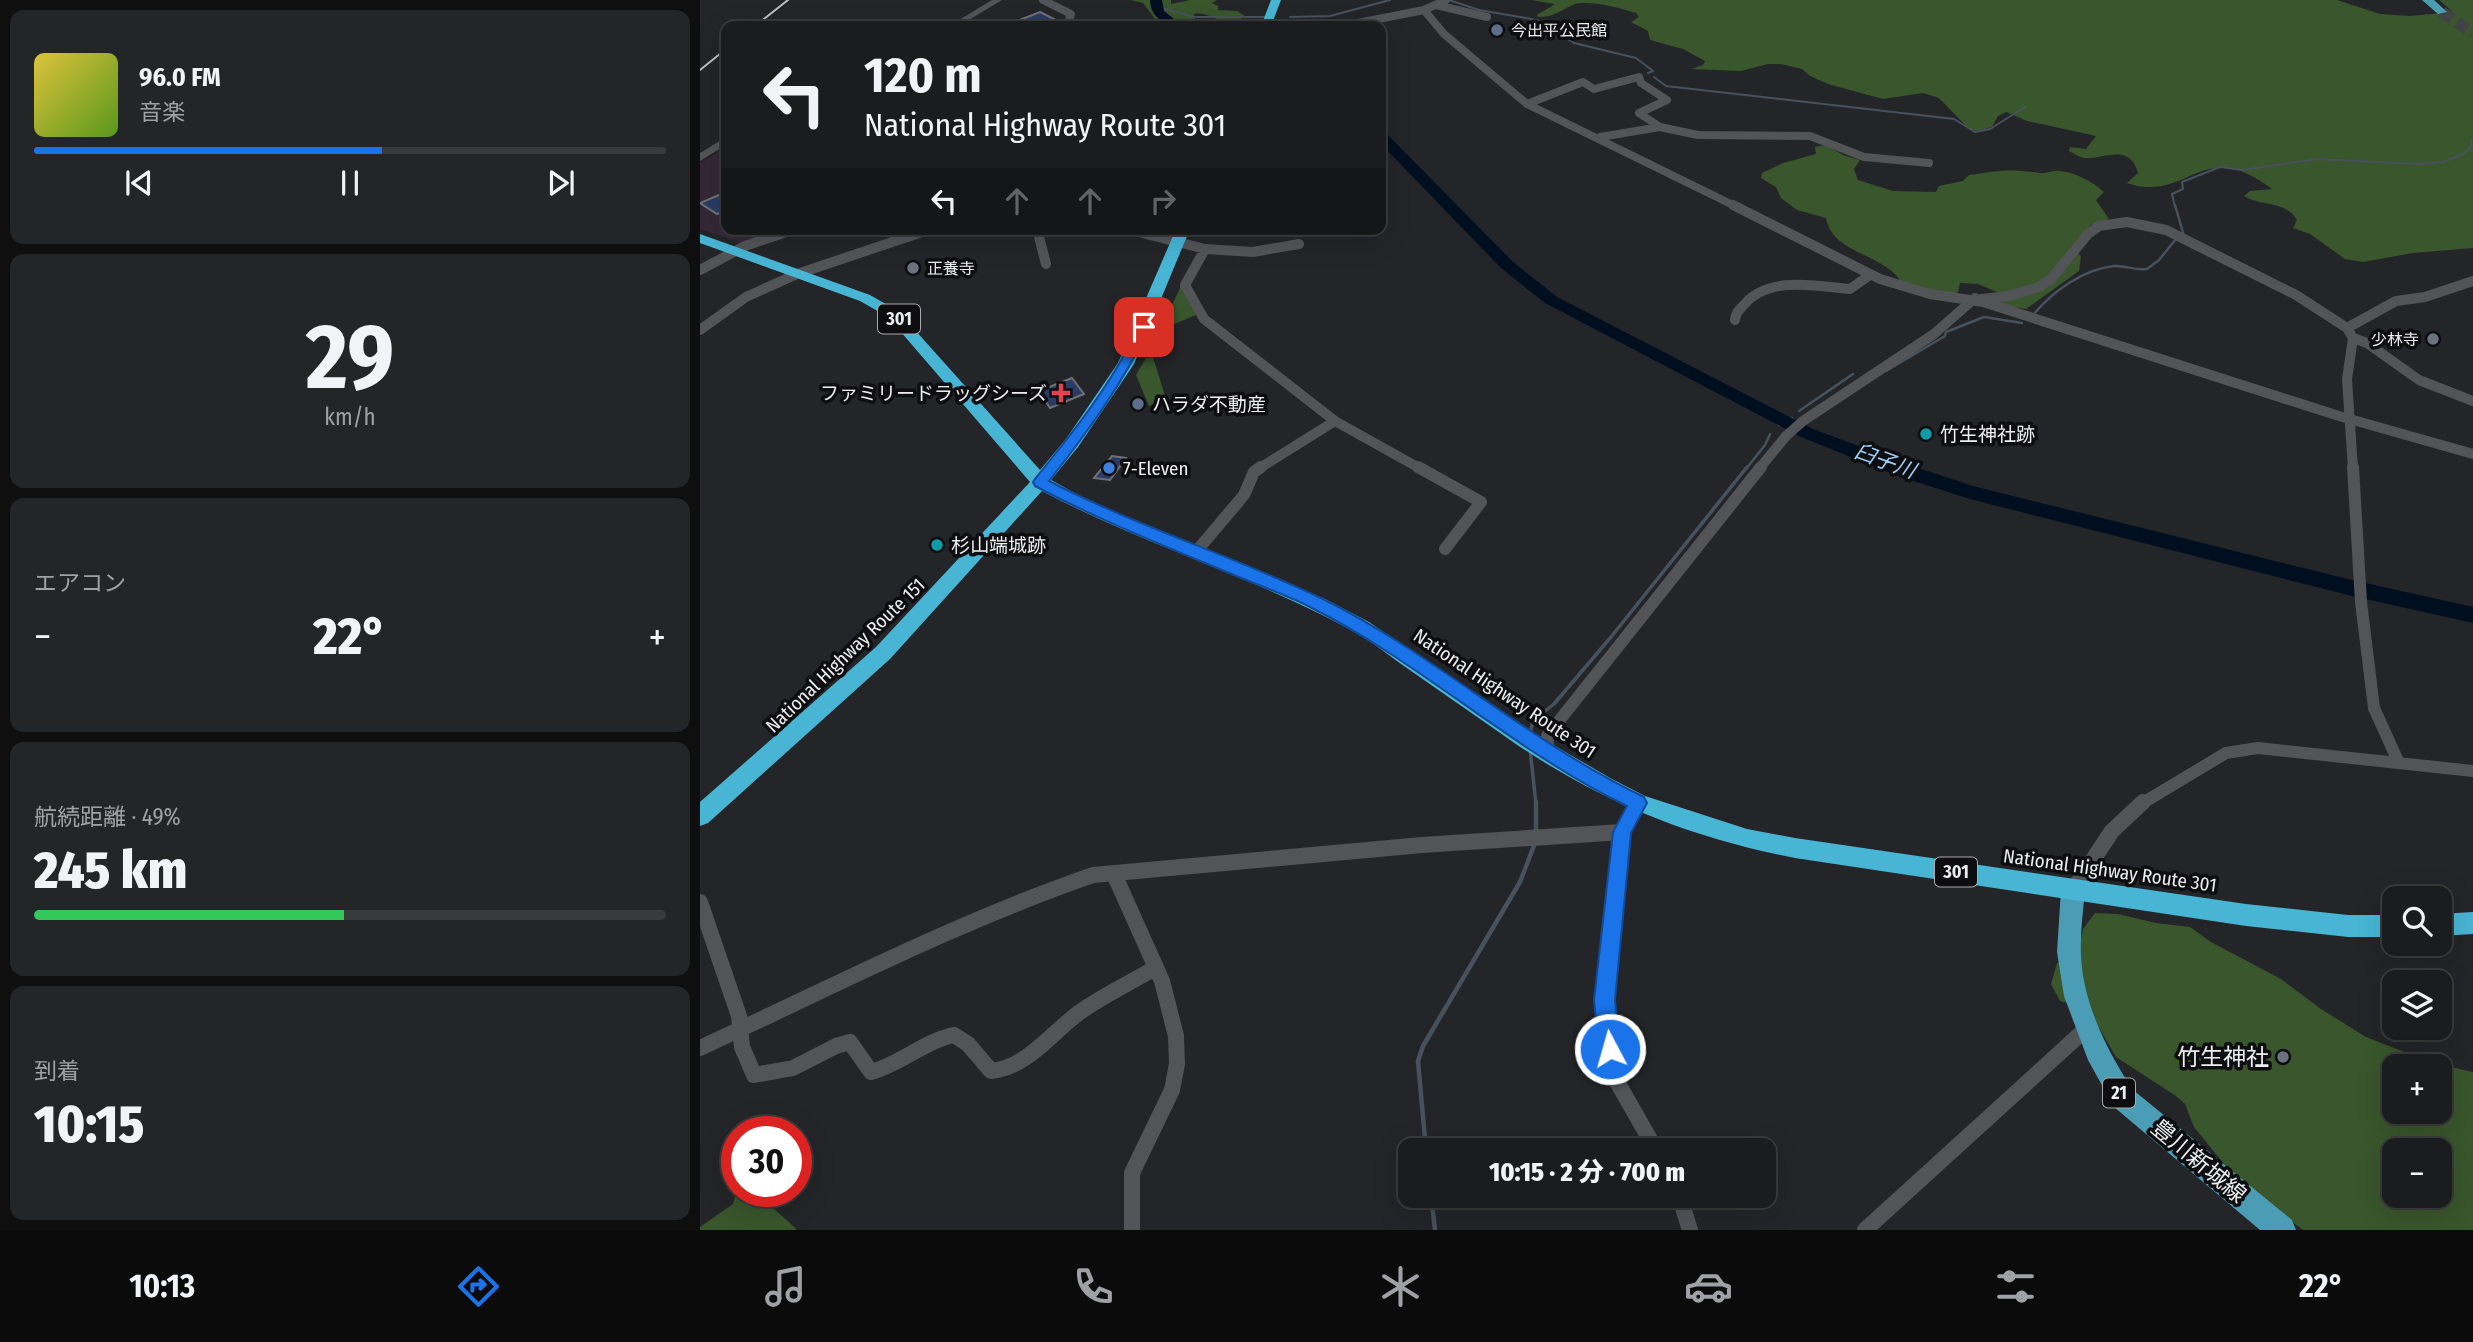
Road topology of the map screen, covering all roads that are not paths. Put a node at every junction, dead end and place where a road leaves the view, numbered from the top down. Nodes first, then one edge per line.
1 (998, 0) edge
2 (1043, 0) edge
3 (1276, 0) edge
4 (1446, 0) edge
5 (2427, 0) edge
6 (1427, 6) edge
7 (2442, 12) tunnel mouth
8 (1487, 17) dead end
9 (964, 21) edge
10 (1069, 21) edge
11 (1268, 21) edge
12 (1364, 21) edge
13 (1527, 104) junction
14 (1660, 127) junction
15 (1600, 137) junction
16 (721, 144) edge
17 (700, 158) edge
18 (1929, 163) dead end
19 (777, 235) edge
20 (913, 235) edge
21 (1039, 235) edge
22 (1180, 236) edge
23 (700, 238) edge
24 (1299, 243) dead end
25 (1205, 249) junction
26 (735, 250) junction
27 (1046, 264) dead end
28 (700, 270) edge
29 (797, 274) junction
30 (1870, 275) junction
31 (2473, 281) edge
32 (1978, 299) junction
33 (1735, 320) dead end
34 (700, 330) edge
35 (2350, 333) junction
36 (2473, 401) edge
37 (2350, 419) junction
38 (1335, 421) junction
39 (2473, 454) edge
40 (1040, 482) junction
41 (1445, 549) dead end
42 (1195, 553) junction
43 (1537, 746) junction
44 (2398, 761) junction
45 (2473, 771) edge
46 (1638, 803) junction
47 (700, 816) edge
48 (1622, 832) junction
49 (1114, 874) junction
50 (2073, 890) junction
51 (700, 902) edge
52 (2473, 923) edge
53 (2452, 924) edge
54 (2382, 926) edge
55 (1155, 968) junction
56 (2087, 1028) junction
57 (739, 1030) junction
58 (700, 1048) edge
59 (1649, 1138) edge
60 (1683, 1208) edge
61 (1132, 1230) edge
62 (1690, 1230) edge
63 (1865, 1230) edge
64 (2282, 1230) edge

1 - 9 street
2 - 10 street
3 - 11 highway
4 - 6 street
5 - 7 main road
6 - 8 street
6 - 12 street
6 - 13 street
13 - 14 street
13 - 15 street
14 - 15 street
14 - 18 street
15 - 30 street
16 - 17 street
19 - 26 street
20 - 29 street
21 - 27 street
22 - 25 street
22 - 40 highway, National Highway Route 151
23 - 26 highway, National Highway Route 301 / 301
24 - 25 street
25 - 38 street
26 - 28 street
26 - 29 highway, National Highway Route 301 / 301
29 - 34 street
29 - 40 highway, National Highway Route 301 / 301
30 - 32 street
30 - 33 street
31 - 35 street
32 - 35 street
32 - 37 street
32 - 43 street
35 - 36 street
35 - 37 street
37 - 39 street
37 - 44 street
38 - 41 street
38 - 42 street
40 - 42 highway, National Highway Route 301 / 301
40 - 47 highway, National Highway Route 151
42 - 43 highway, National Highway Route 301 / 301
43 - 46 highway, National Highway Route 301 / 301
44 - 45 street
44 - 50 street
46 - 48 street
46 - 50 highway, National Highway Route 301 / 301
48 - 49 street
48 - 59 street
49 - 55 street
49 - 57 street
50 - 54 highway, National Highway Route 301 / 301
50 - 56 main road, 豊川新城線 / 21
51 - 57 street
52 - 53 highway
55 - 57 street
55 - 61 street
56 - 63 street
56 - 64 main road, 豊川新城線 / 21
57 - 58 street
60 - 62 street

